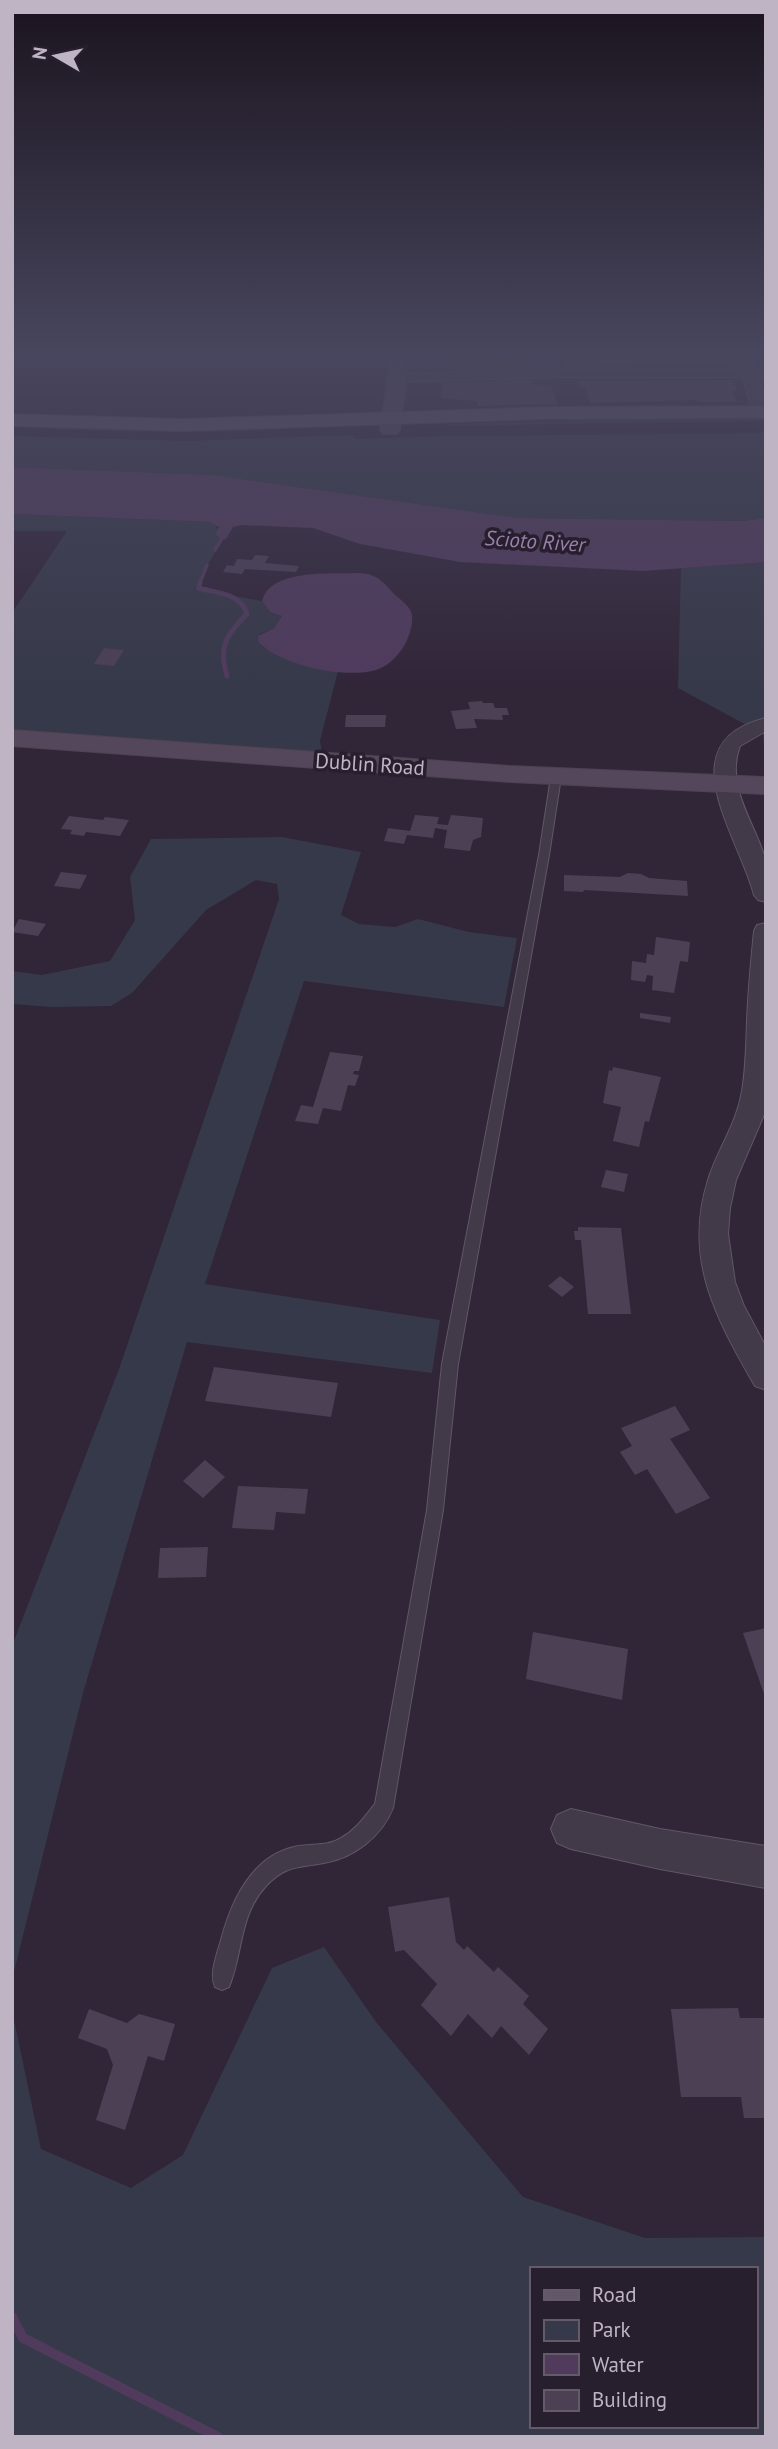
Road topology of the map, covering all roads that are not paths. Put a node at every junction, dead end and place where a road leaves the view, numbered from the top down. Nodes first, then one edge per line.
1 (766, 724) edge
2 (12, 738) edge
3 (556, 777) junction
4 (727, 785) junction
5 (766, 786) edge
6 (766, 895) edge
7 (766, 931) edge
8 (766, 1376) edge
9 (571, 1829) dead end
10 (766, 1867) edge
11 (222, 1980) dead end

1 - 4 street
2 - 3 main road, Dublin Road
3 - 4 main road, Dublin Road
3 - 11 lane
4 - 5 main road, Dublin Road
4 - 6 street
7 - 8 street
9 - 10 street

